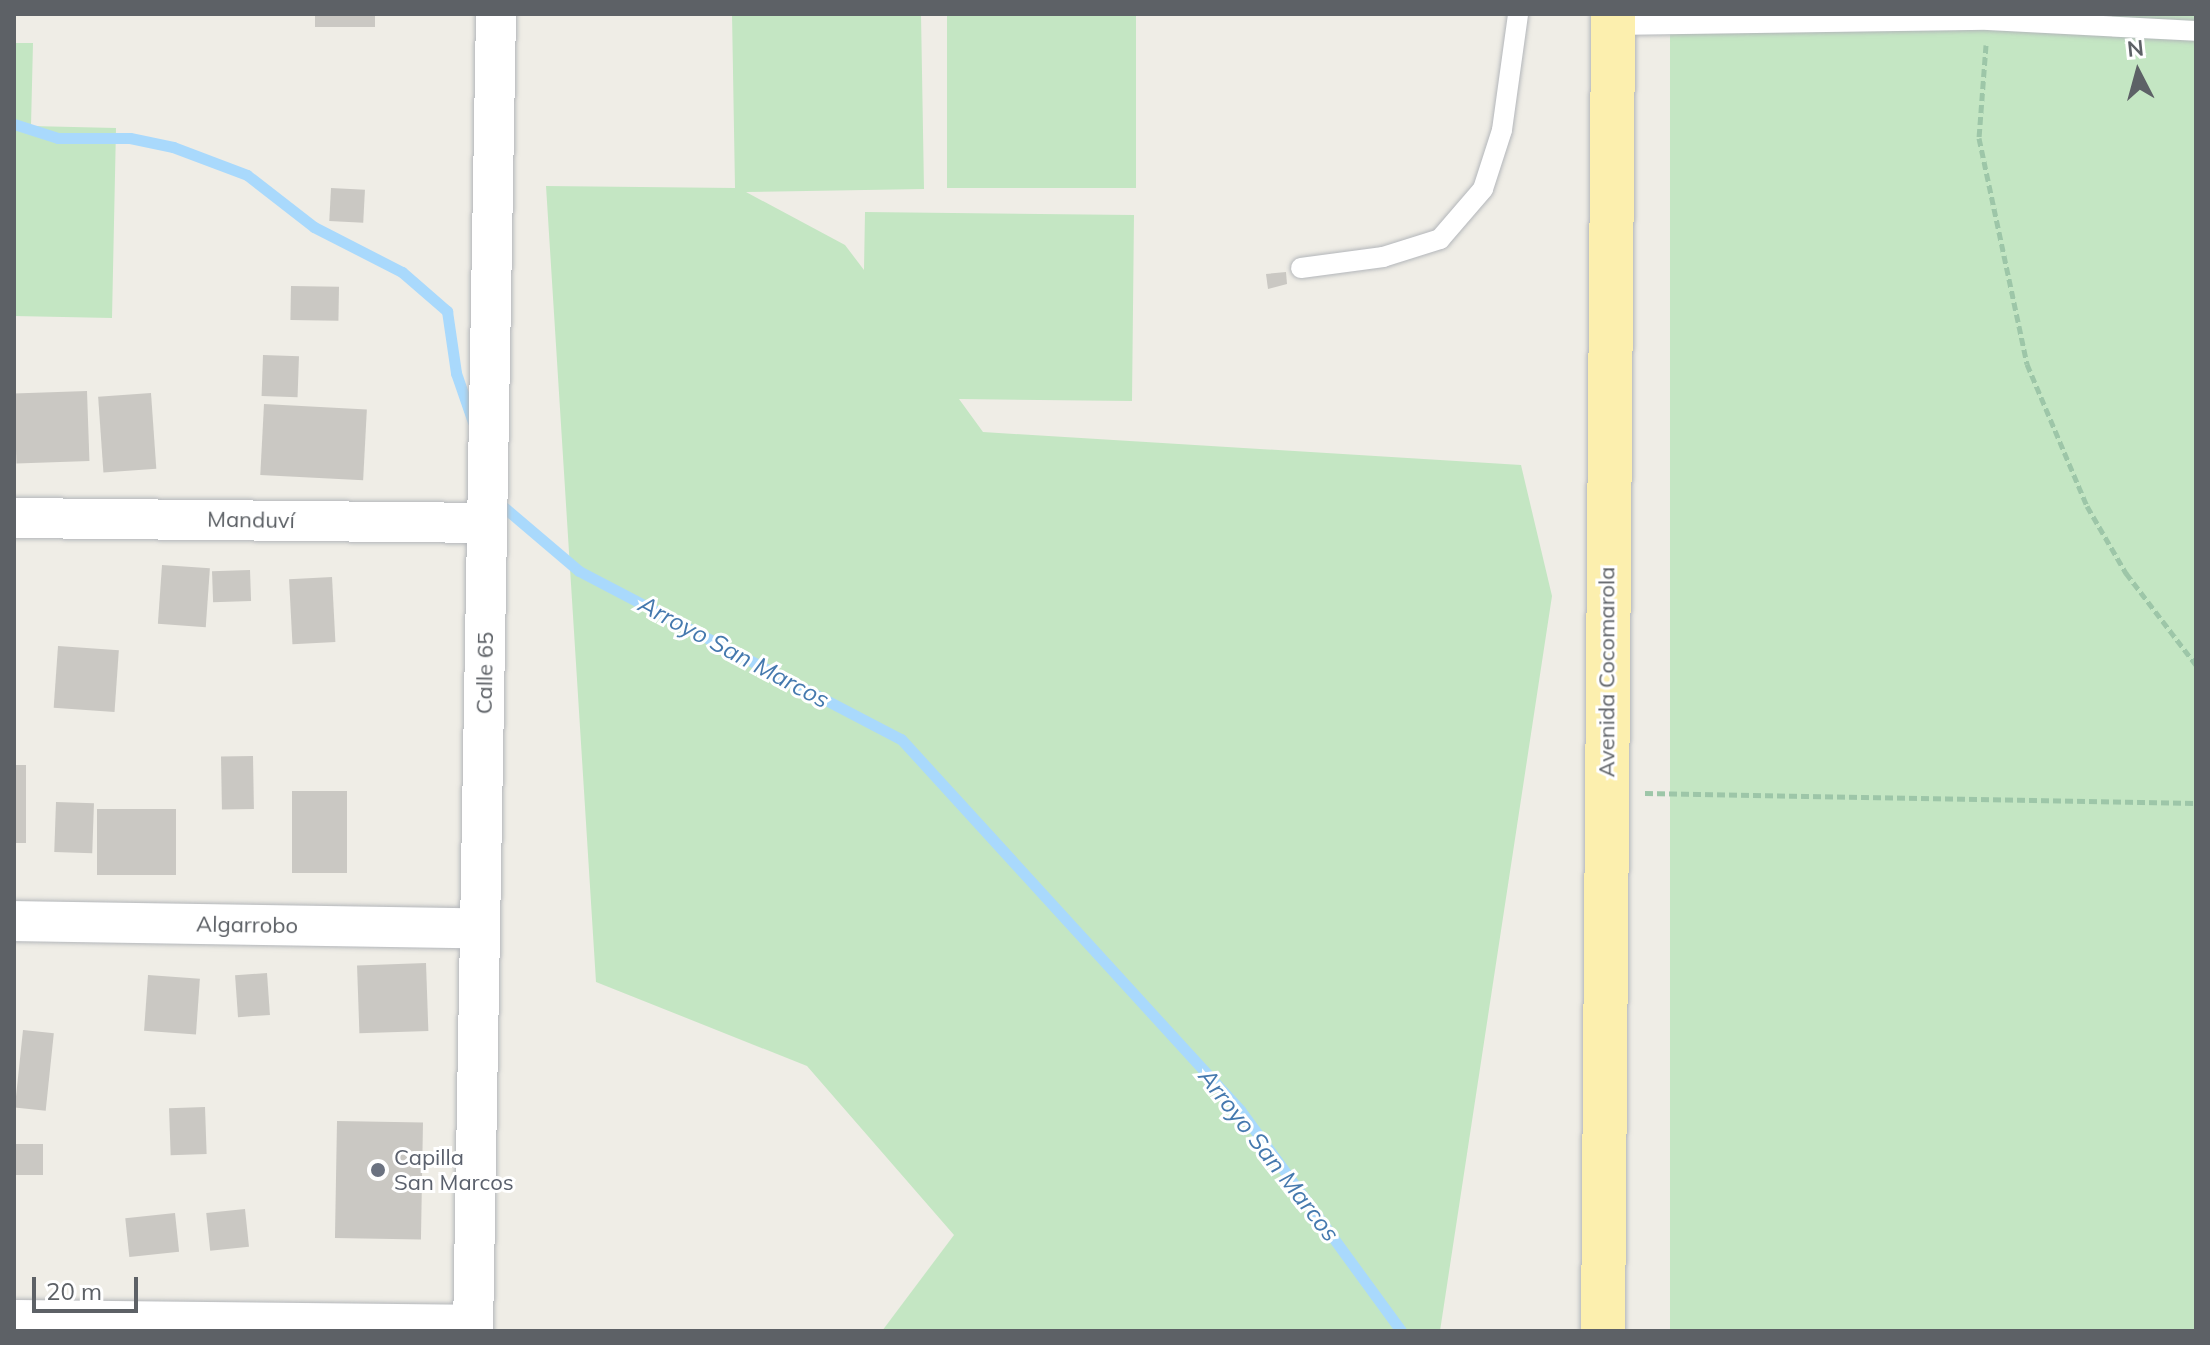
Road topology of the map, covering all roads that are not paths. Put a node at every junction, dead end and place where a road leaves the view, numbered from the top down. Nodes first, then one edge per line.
1 (496, 14) edge
2 (1518, 14) edge
3 (1612, 19) edge
4 (2196, 31) edge
5 (1301, 268) dead end
6 (14, 518) edge
7 (487, 523) junction
8 (14, 921) edge
9 (480, 928) junction
10 (14, 1320) edge
11 (473, 1328) edge
12 (1603, 1331) edge

1 - 7 street, Calle 65
2 - 5 lane
3 - 4 lane
3 - 12 main road, Avenida Cocomarola
6 - 7 street, Manduví
7 - 9 street, Calle 65
8 - 9 street, Algarrobo
9 - 11 street, Calle 65
10 - 11 street

